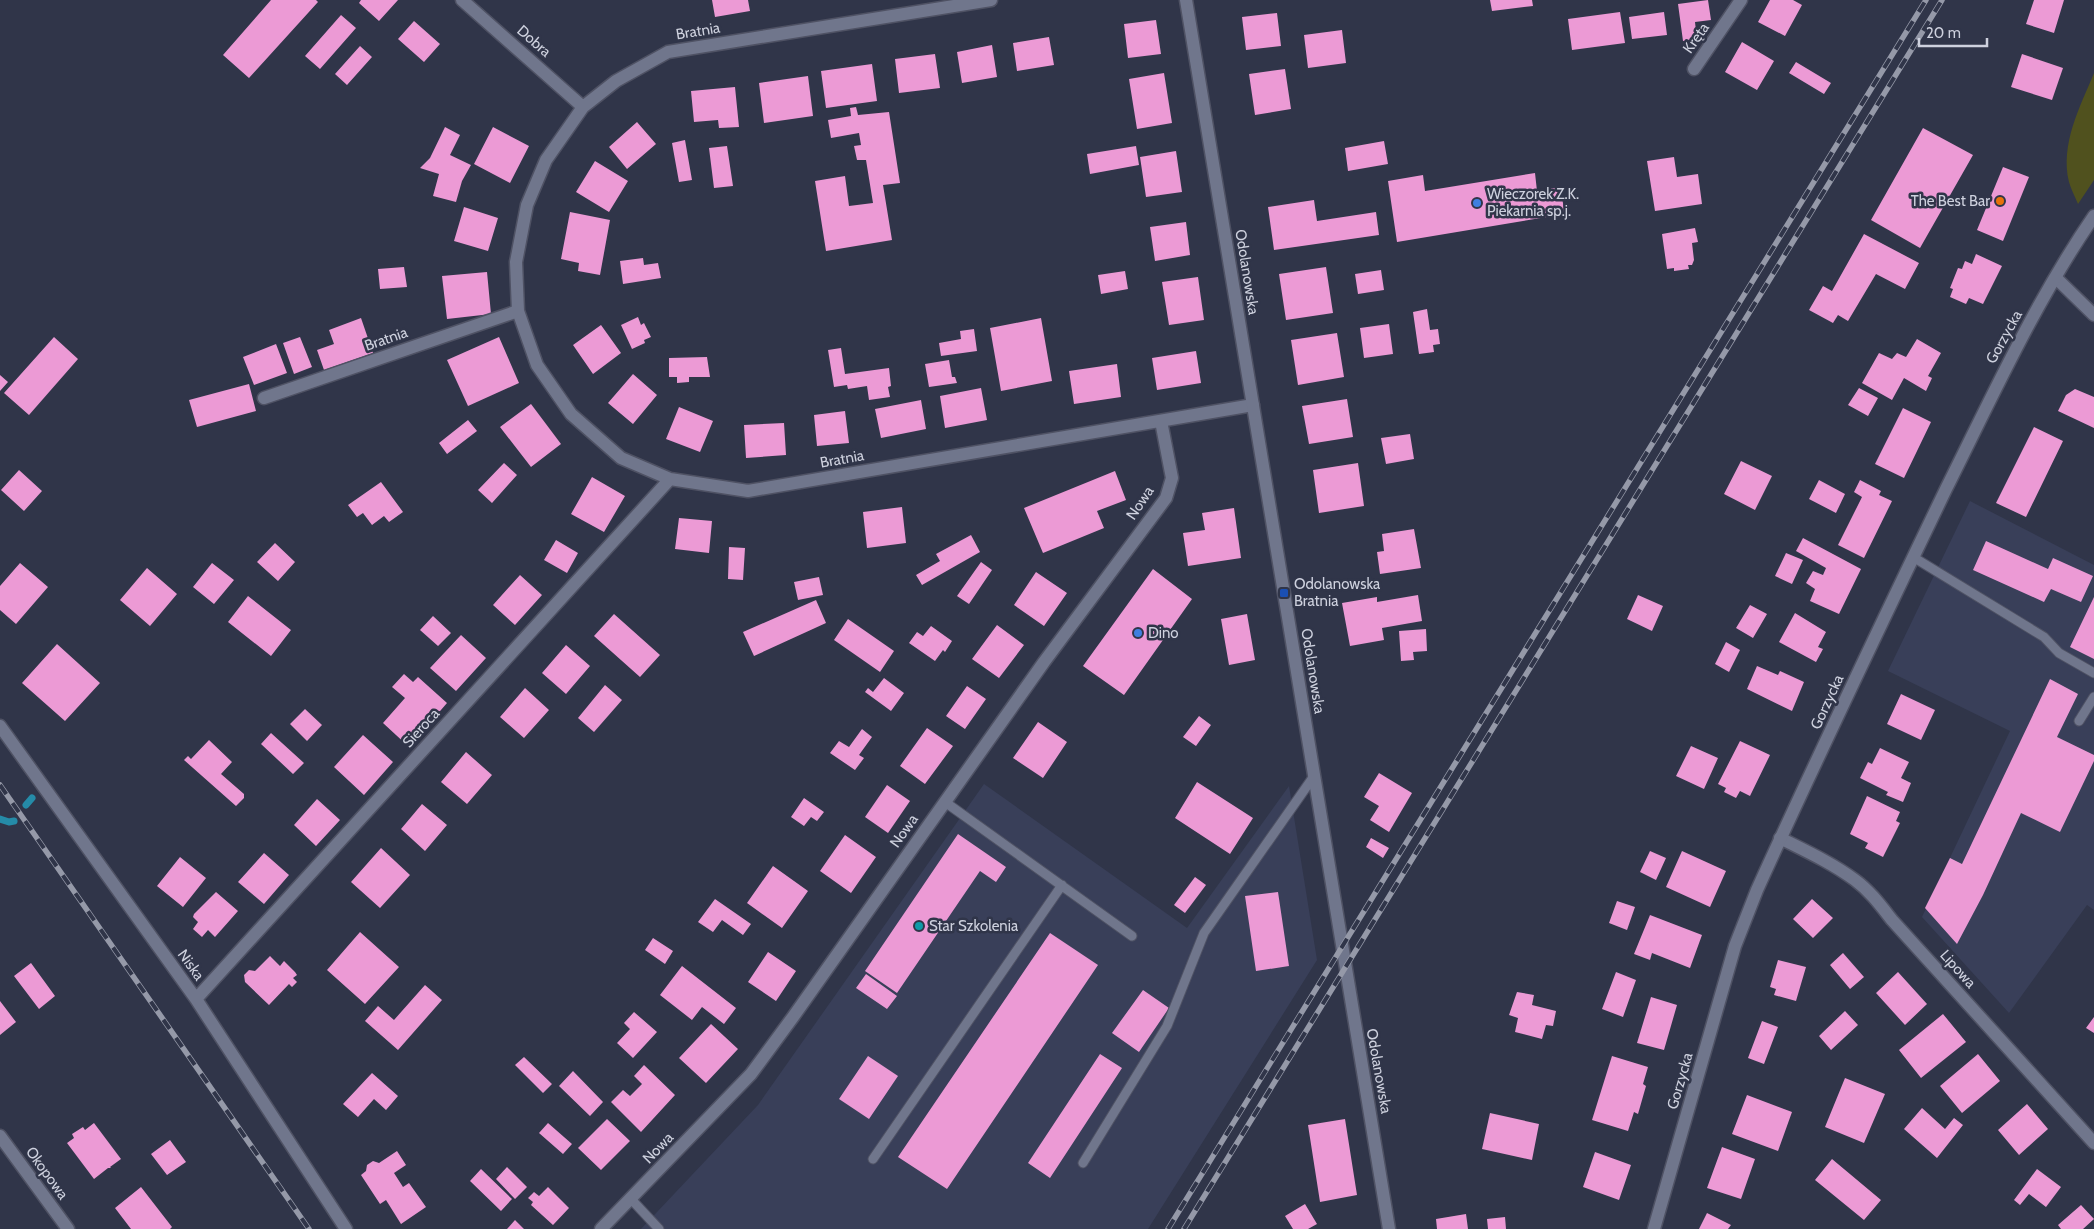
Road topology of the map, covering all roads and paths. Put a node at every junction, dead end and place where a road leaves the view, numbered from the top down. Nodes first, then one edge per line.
1 (462, 0) edge
2 (991, 0) edge
3 (1186, 0) edge
4 (1741, 0) edge
5 (1694, 69) dead end
6 (583, 107) junction
7 (2094, 216) edge
8 (2056, 278) junction
9 (518, 311) junction
10 (2094, 315) edge
11 (264, 398) dead end
12 (1253, 405) junction
13 (1161, 421) junction
14 (670, 479) junction
15 (1913, 557) junction
16 (2094, 672) edge
17 (2094, 697) edge
18 (2079, 721) dead end
19 (0, 726) edge
20 (1314, 776) junction
21 (944, 802) junction
22 (1780, 838) junction
23 (1062, 885) junction
24 (1132, 936) dead end
25 (196, 999) junction
26 (0, 1136) edge
27 (2094, 1143) edge
28 (873, 1159) dead end
29 (1083, 1163) dead end
30 (631, 1199) junction
31 (68, 1229) edge
32 (346, 1229) edge
33 (601, 1229) edge
34 (659, 1229) edge
35 (1389, 1229) edge
36 (1654, 1229) edge

1 - 6 street, Dobra
2 - 6 street, Bratnia
3 - 12 street, Odolanowska
4 - 5 street, Kręta
6 - 9 street, Bratnia
7 - 8 street, Gorzycka
8 - 10 street
8 - 15 street, Gorzycka
9 - 11 street, Bratnia
9 - 14 street, Bratnia
12 - 13 street, Bratnia
12 - 20 street, Odolanowska
13 - 14 street, Bratnia
13 - 21 street, Nowa
14 - 25 street, Sieroca
15 - 16 lane
15 - 22 street, Gorzycka
17 - 18 lane
19 - 25 street, Niska
20 - 29 lane
20 - 35 street, Odolanowska
21 - 23 lane
21 - 30 street, Nowa
22 - 27 street, Lipowa
22 - 36 street, Gorzycka
23 - 24 lane
23 - 28 lane
25 - 32 street, Niska
26 - 31 street, Okopowa
30 - 33 street, Nowa
30 - 34 lane

